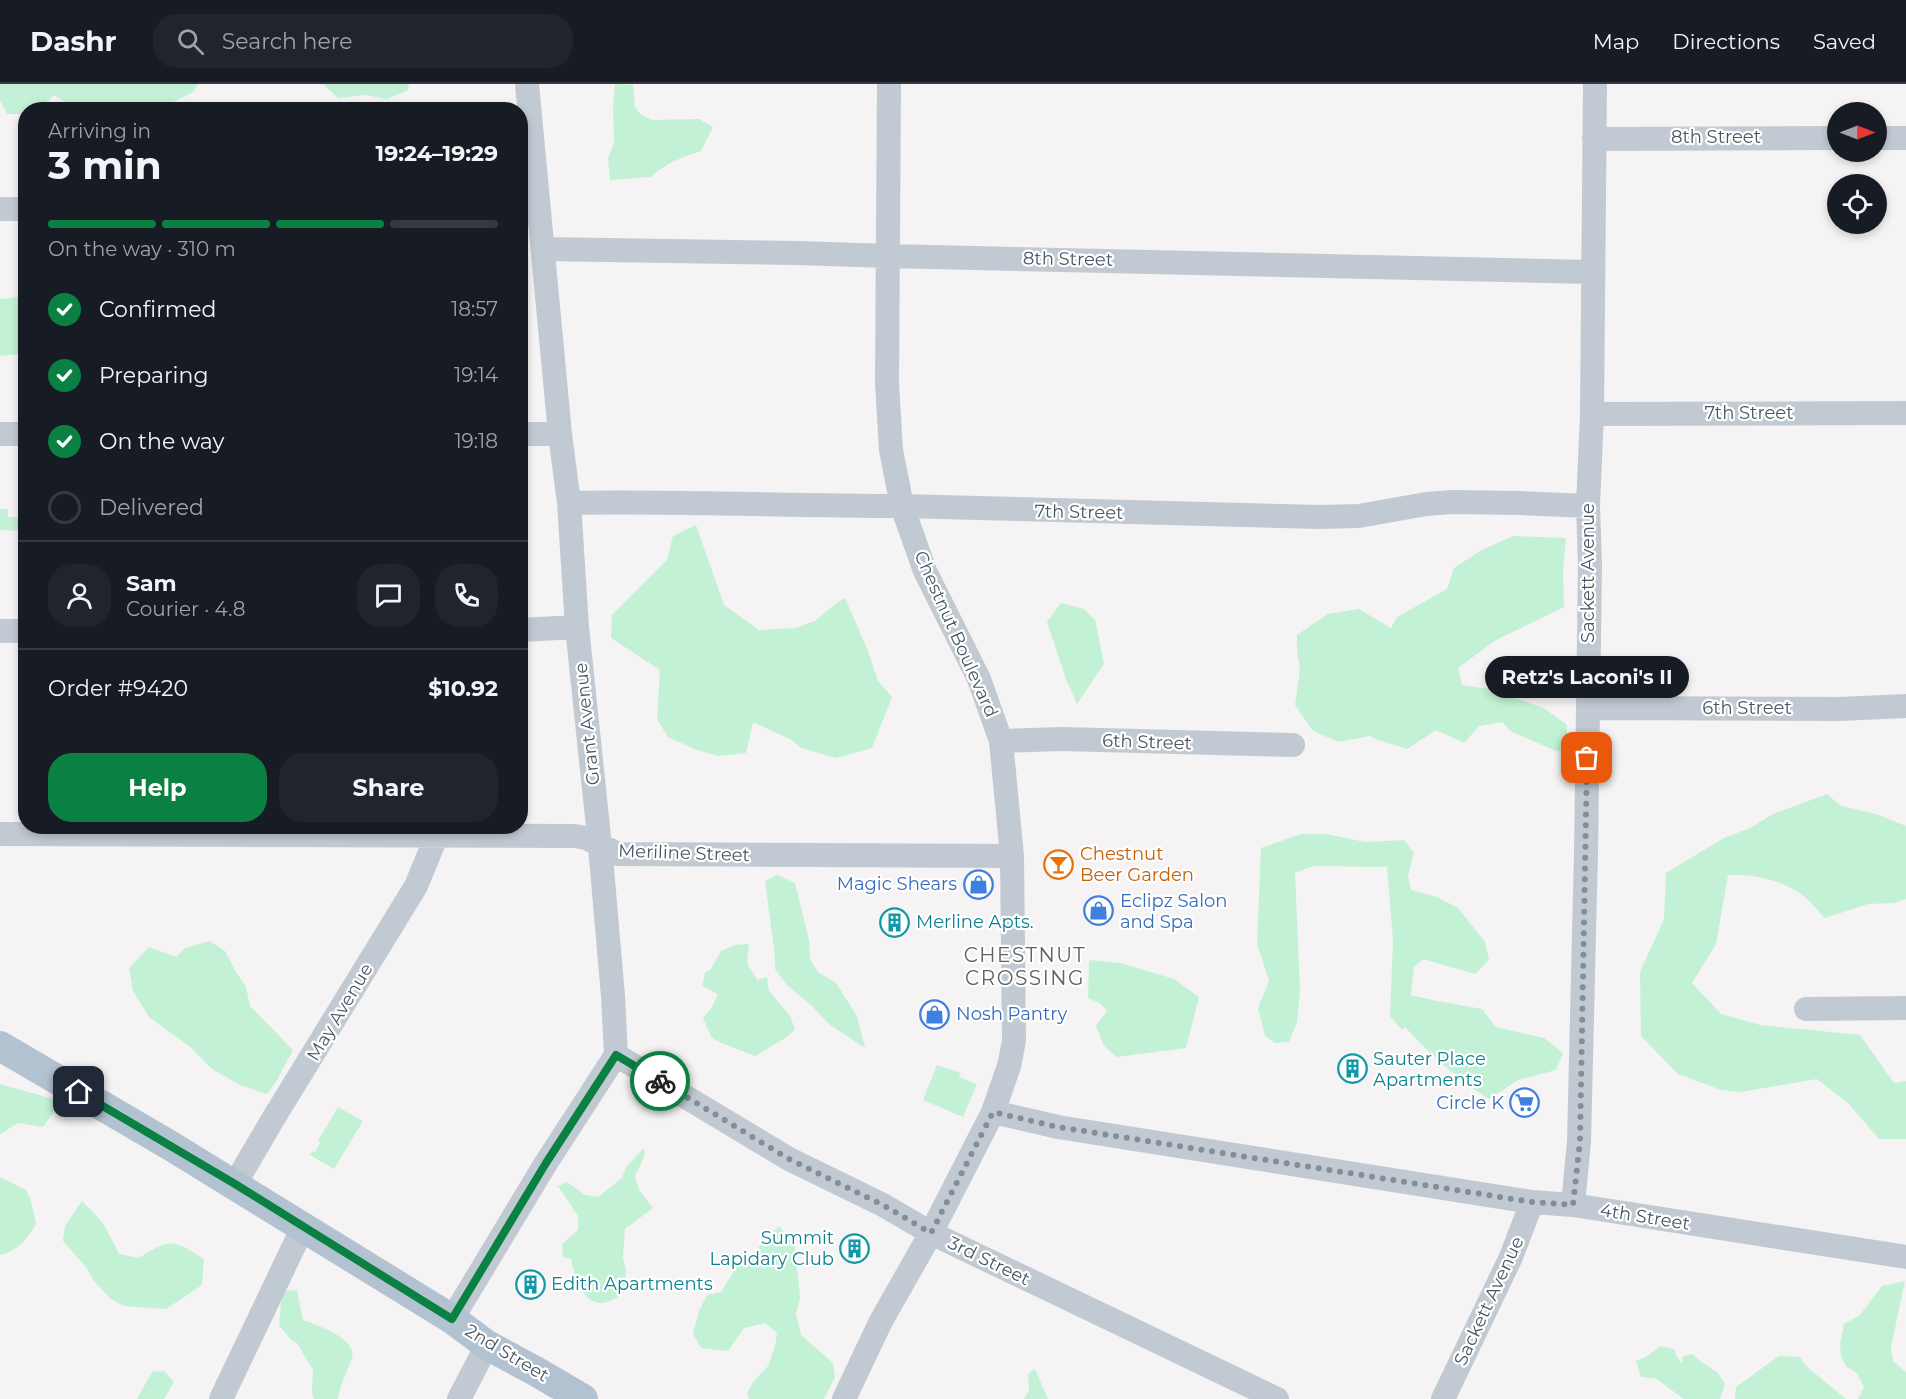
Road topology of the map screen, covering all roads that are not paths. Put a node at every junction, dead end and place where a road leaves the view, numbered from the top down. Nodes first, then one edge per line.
1 (527, 84) edge
2 (889, 84) edge
3 (1595, 84) edge
4 (527, 102) edge
5 (528, 126) edge
6 (1827, 138) edge
7 (1887, 138) edge
8 (1906, 138) edge
9 (1594, 139) junction
10 (0, 209) edge
11 (18, 209) edge
12 (530, 209) edge
13 (543, 249) junction
14 (888, 256) junction
15 (1592, 272) junction
16 (1906, 413) edge
17 (1592, 414) junction
18 (0, 434) edge
19 (18, 434) edge
20 (528, 434) edge
21 (560, 434) junction
22 (569, 503) junction
23 (902, 506) junction
24 (1588, 506) junction
25 (577, 627) junction
26 (528, 630) edge
27 (0, 631) edge
28 (18, 631) edge
29 (1906, 706) edge
30 (1587, 708) junction
31 (1001, 741) junction
32 (1293, 746) dead end
33 (0, 834) edge
34 (18, 834) edge
35 (360, 834) edge
36 (437, 835) junction
37 (600, 846) junction
38 (1012, 856) junction
39 (1906, 1008) edge
40 (1806, 1009) dead end
41 (0, 1046) edge
42 (616, 1055) junction
43 (993, 1112) junction
44 (235, 1184) junction
45 (1532, 1202) junction
46 (1573, 1205) junction
47 (303, 1227) junction
48 (931, 1233) junction
49 (1906, 1257) edge
50 (452, 1319) junction
51 (487, 1345) junction
52 (221, 1399) edge
53 (459, 1399) edge
54 (582, 1399) edge
55 (844, 1399) edge
56 (1277, 1399) edge
57 (1443, 1399) edge

1 - 4 street, Grant Avenue
2 - 14 street, Chestnut Boulevard
3 - 9 street, Sackett Avenue
5 - 12 street, Grant Avenue
6 - 9 street, 8th Street
7 - 8 street
9 - 15 street, Sackett Avenue
10 - 11 street
12 - 13 street, Grant Avenue
13 - 14 street, 8th Street
13 - 21 street, Grant Avenue
14 - 15 street, 8th Street
14 - 23 street, Chestnut Boulevard
15 - 17 street, Sackett Avenue
16 - 17 street, 7th Street
17 - 24 street, Sackett Avenue
18 - 19 street
20 - 21 street
21 - 22 street, Grant Avenue
22 - 23 street, 7th Street
22 - 25 street, Grant Avenue
23 - 24 street, 7th Street
23 - 31 street, Chestnut Boulevard
24 - 30 street, Sackett Avenue
25 - 26 street
25 - 37 street, Grant Avenue
27 - 28 street
29 - 30 street, 6th Street
30 - 46 street, Sackett Avenue
31 - 32 street, 6th Street
31 - 38 street, Chestnut Boulevard
33 - 34 street, Meriline Street
35 - 36 street, Meriline Street
36 - 37 street, Meriline Street
36 - 44 street, May Avenue
37 - 38 street, Meriline Street
37 - 42 street, Grant Avenue
38 - 43 street, Chestnut Boulevard
39 - 40 street
41 - 44 main road, 2nd Street
42 - 48 street, 3rd Street
42 - 50 street
43 - 45 street, 4th Street
43 - 48 street, Chestnut Boulevard
44 - 47 main road, 2nd Street
45 - 46 street, 4th Street
45 - 57 street, Sackett Avenue
46 - 49 street, 4th Street
47 - 50 main road, 2nd Street
47 - 52 street
48 - 55 street, Chestnut Boulevard
48 - 56 street, 3rd Street
50 - 51 main road, 2nd Street
51 - 53 street
51 - 54 main road, 2nd Street

